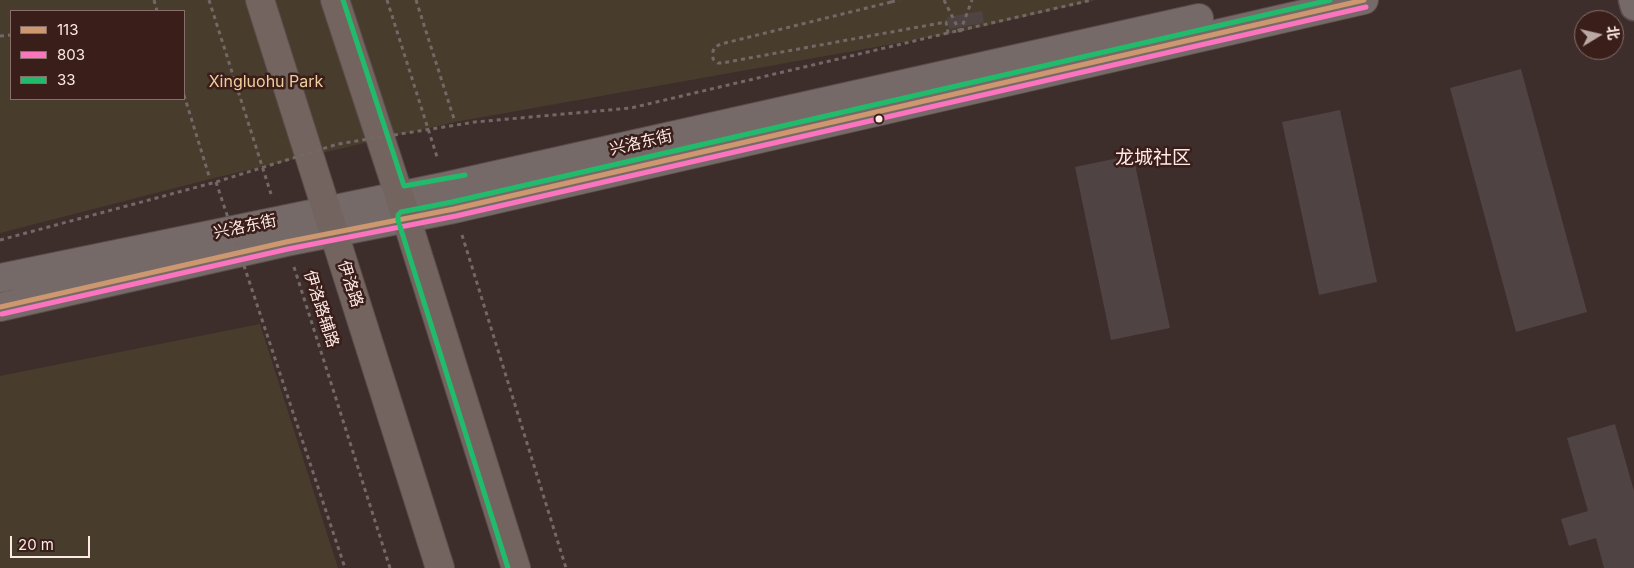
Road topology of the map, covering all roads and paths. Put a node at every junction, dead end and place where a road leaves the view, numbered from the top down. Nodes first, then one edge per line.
1 (209, 0) edge
2 (260, 0) edge
3 (336, 0) edge
4 (387, 0) edge
5 (416, 0) edge
6 (900, 0) edge
7 (944, 0) edge
8 (972, 0) edge
9 (1092, 0) edge
10 (1281, 0) edge
11 (1364, 0) edge
12 (1632, 0) edge
13 (1634, 7) edge
14 (948, 33) junction
15 (185, 98) edge
16 (455, 122) dead end
17 (210, 179) dead end
18 (216, 182) junction
19 (450, 197) junction
20 (402, 206) junction
21 (330, 222) junction
22 (283, 231) junction
23 (0, 240) edge
24 (0, 278) edge
25 (0, 307) edge
26 (345, 568) edge
27 (390, 568) edge
28 (440, 568) edge
29 (516, 568) edge
30 (566, 568) edge

1 - 22 path, 伊洛路辅路
2 - 21 main road, 伊洛路
3 - 20 main road
4 - 19 path
5 - 16 path
6 - 14 path, bridge
7 - 8 path
9 - 14 path, bridge
10 - 19 street, 兴洛东街
11 - 19 street, 兴洛东街
12 - 13 street
14 - 18 path, bridge
15 - 17 path
18 - 23 path, bridge
18 - 26 path, bridge
19 - 20 street, 兴洛东街
19 - 30 path
20 - 21 street, 兴洛东街
20 - 29 main road
21 - 22 street, 兴洛东街
21 - 28 main road, 伊洛路
22 - 24 street, 兴洛东街
22 - 25 street, 兴洛东街
22 - 27 path, 伊洛路辅路

